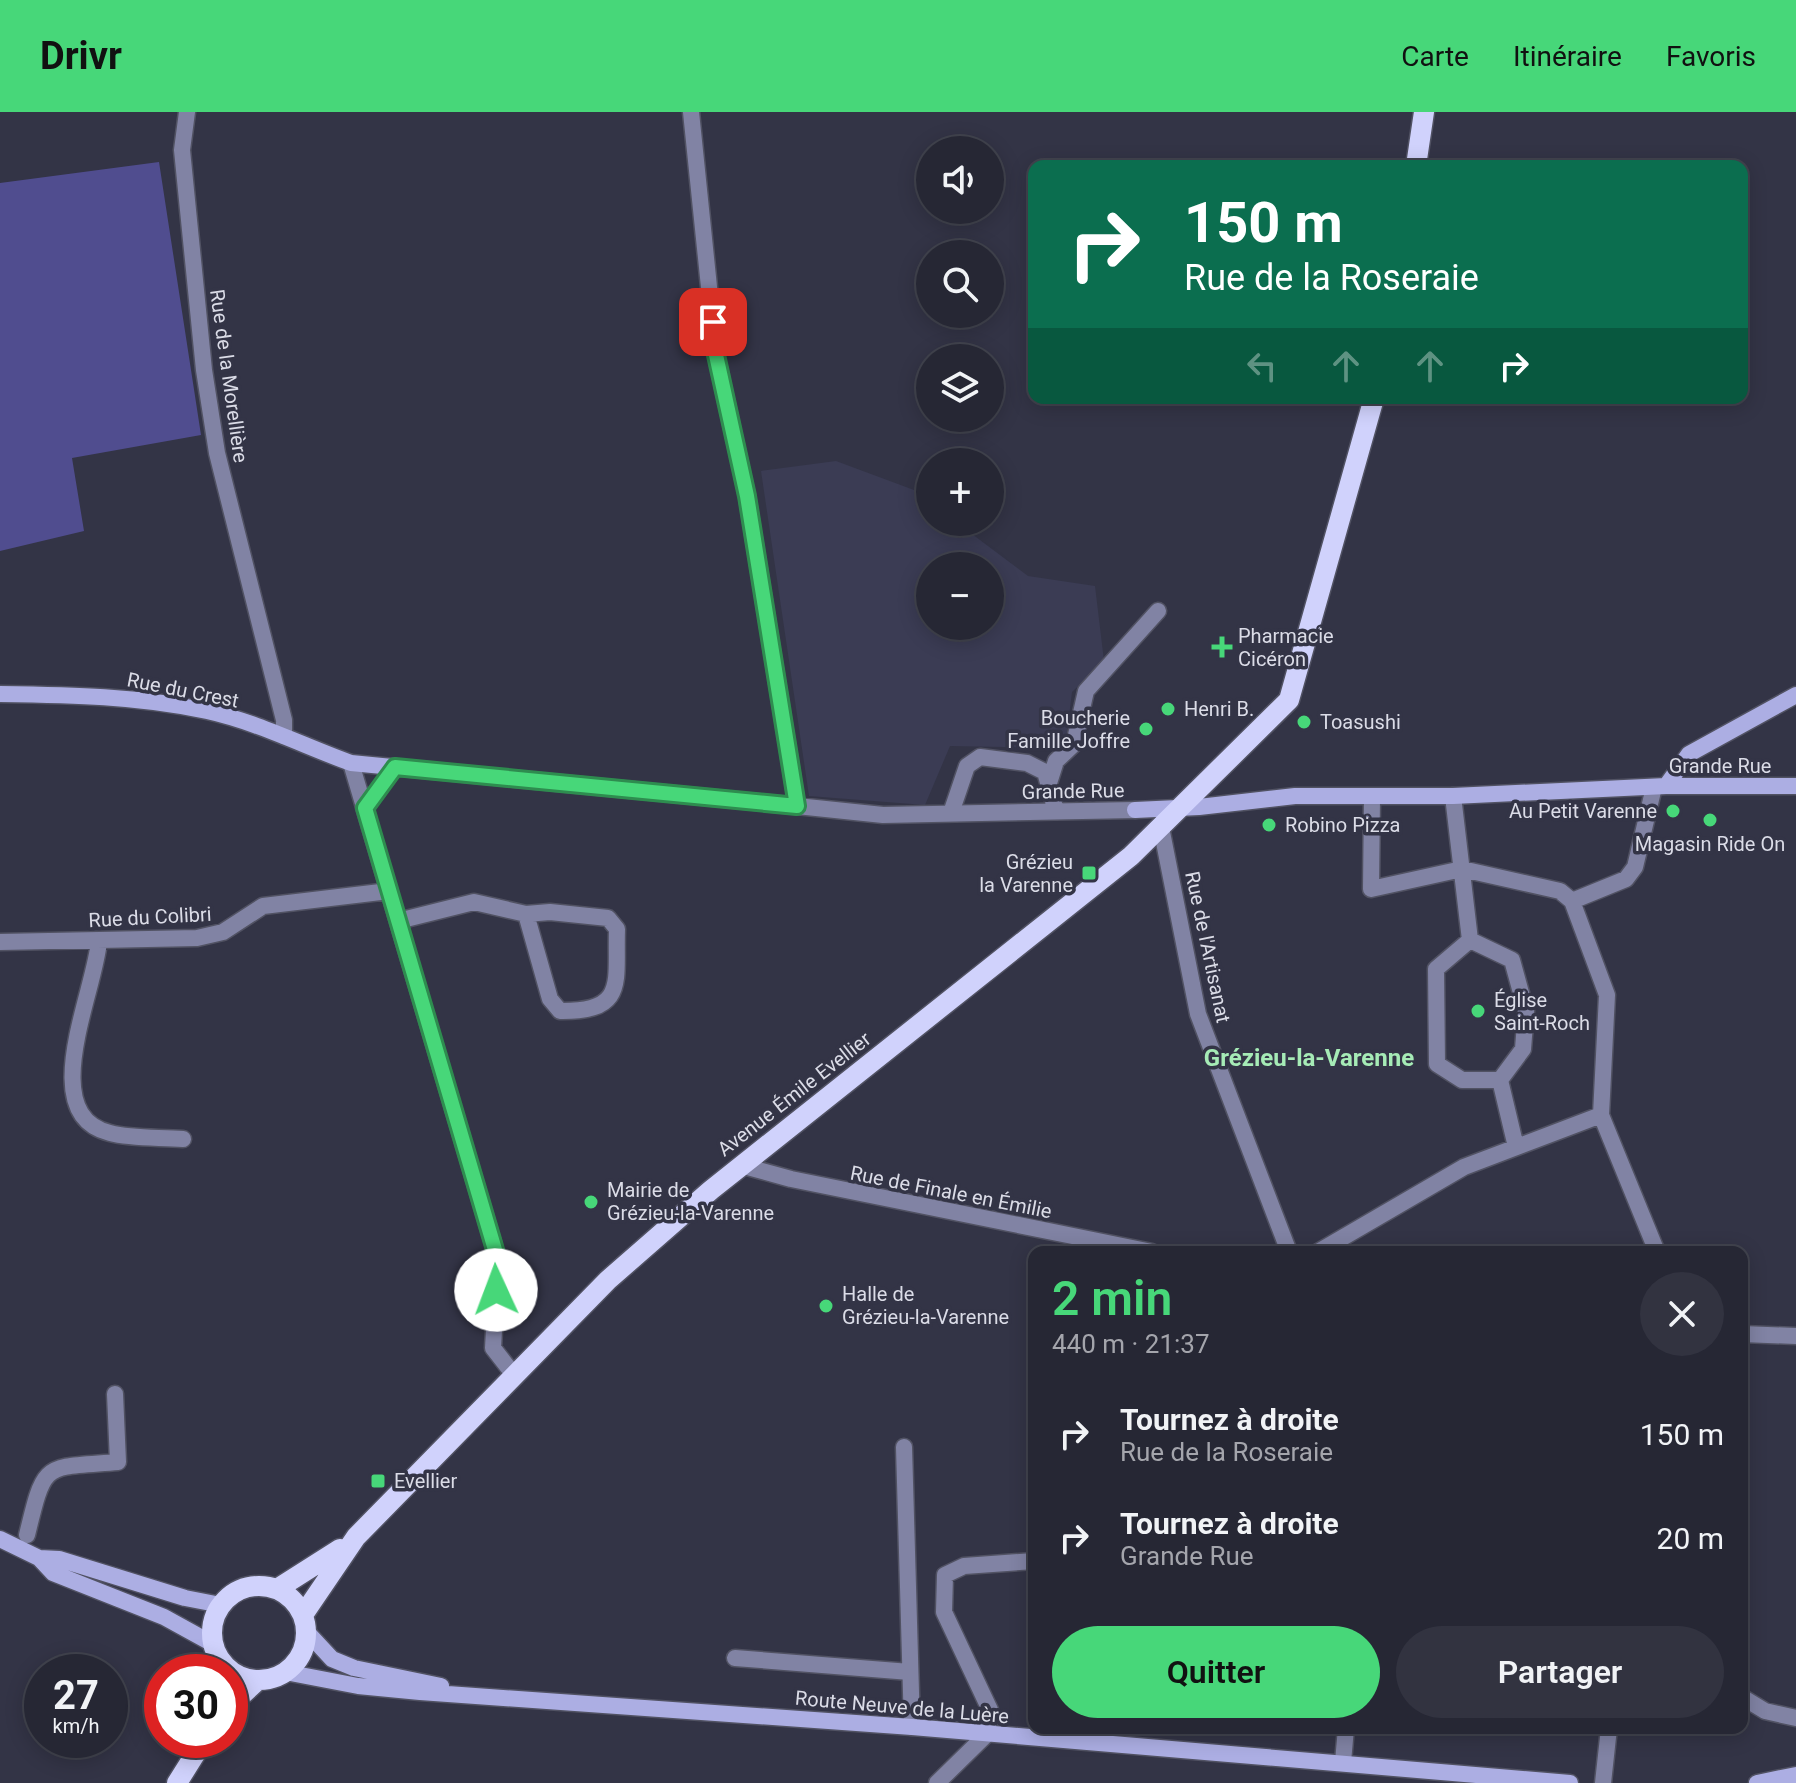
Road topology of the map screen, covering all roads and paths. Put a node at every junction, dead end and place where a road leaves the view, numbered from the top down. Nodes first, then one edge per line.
1 (187, 112) edge
2 (691, 112) edge
3 (1424, 112) edge
4 (1417, 160) edge
5 (1372, 404) edge
6 (1158, 611) dead end
7 (0, 694) edge
8 (1796, 695) edge
9 (284, 736) junction
10 (351, 763) junction
11 (395, 767) junction
12 (1049, 783) junction
13 (1660, 786) junction
14 (1796, 786) edge
15 (1453, 796) junction
16 (1372, 798) junction
17 (797, 806) junction
18 (365, 808) junction
19 (1178, 809) junction
20 (1056, 811) junction
21 (951, 813) junction
22 (1161, 827) junction
23 (1462, 869) junction
24 (389, 891) junction
25 (1572, 901) junction
26 (526, 914) junction
27 (398, 921) junction
28 (1470, 940) junction
29 (99, 941) junction
30 (0, 942) edge
31 (1500, 1080) junction
32 (1601, 1115) junction
33 (183, 1139) dead end
34 (1516, 1147) junction
35 (744, 1166) junction
36 (1122, 1246) edge
37 (1287, 1246) edge
38 (1328, 1246) edge
39 (1655, 1246) edge
40 (1748, 1334) edge
41 (1796, 1336) edge
42 (514, 1375) junction
43 (115, 1394) dead end
44 (904, 1447) dead end
45 (27, 1535) dead end
46 (356, 1537) junction
47 (0, 1539) edge
48 (39, 1558) junction
49 (1028, 1561) edge
50 (277, 1589) junction
51 (221, 1605) junction
52 (304, 1623) junction
53 (211, 1654) edge
54 (215, 1654) edge
55 (735, 1658) dead end
56 (285, 1672) junction
57 (910, 1672) junction
58 (248, 1677) edge
59 (258, 1680) junction
60 (248, 1689) edge
61 (469, 1693) junction
62 (1748, 1701) edge
63 (1796, 1718) edge
64 (912, 1727) junction
65 (987, 1734) junction
66 (1345, 1734) edge
67 (1608, 1734) edge
68 (183, 1758) edge
69 (192, 1758) edge
70 (1343, 1762) junction
71 (1796, 1775) edge
72 (175, 1783) edge
73 (937, 1783) edge
74 (1570, 1783) edge
75 (1603, 1783) edge
76 (1757, 1783) edge

1 - 9 street, Rue de la Morellière
2 - 17 street
3 - 4 main road
5 - 19 main road, Avenue Émile Evellier
6 - 12 street
7 - 9 street, Rue du Crest
8 - 13 street
9 - 10 street, Rue du Crest
10 - 11 street, Grande Rue
10 - 18 street
11 - 17 street, Grande Rue
11 - 18 street
12 - 20 street
12 - 21 street
13 - 14 street, Grande Rue
13 - 15 street, Grande Rue
13 - 25 street
15 - 16 street, Grande Rue
15 - 23 street
16 - 19 street, Grande Rue
16 - 23 street
17 - 21 street, Grande Rue
18 - 24 street
19 - 20 street, Grande Rue
19 - 22 main road, Avenue Émile Evellier
20 - 21 street, Grande Rue
22 - 35 main road, Avenue Émile Evellier
22 - 37 street, Rue de l'Artisanat
23 - 25 street
23 - 28 street
24 - 27 street
24 - 29 street, Rue du Colibri
25 - 32 street
26 - 26 street
26 - 27 street
27 - 42 street
28 - 31 street
28 - 31 street
29 - 30 street, Rue du Colibri
29 - 33 street
31 - 34 street
32 - 34 street
32 - 39 street
34 - 38 street
35 - 36 street, Rue de Finale en Émilie
35 - 42 main road, Avenue Émile Evellier
40 - 41 street
42 - 46 main road, Avenue Émile Evellier
43 - 45 street
44 - 57 street
46 - 50 main road, Avenue Émile Evellier
46 - 52 main road, Avenue Émile Evellier
47 - 48 street
48 - 51 street
48 - 53 street
49 - 65 street
50 - 51 main road
50 - 52 main road
51 - 54 main road
52 - 56 main road
52 - 61 street, Route Neuve de la Luère
55 - 57 street
56 - 59 main road
56 - 61 street, Route Neuve de la Luère
57 - 64 street
58 - 59 main road
59 - 60 main road
61 - 64 street, Route Neuve de la Luère
62 - 63 street
64 - 65 street, Route Neuve de la Luère
65 - 70 street, Route Neuve de la Luère
65 - 73 street
66 - 70 street
67 - 75 street
68 - 72 main road
69 - 72 main road
70 - 74 street, Route Neuve de la Luère
71 - 76 street

